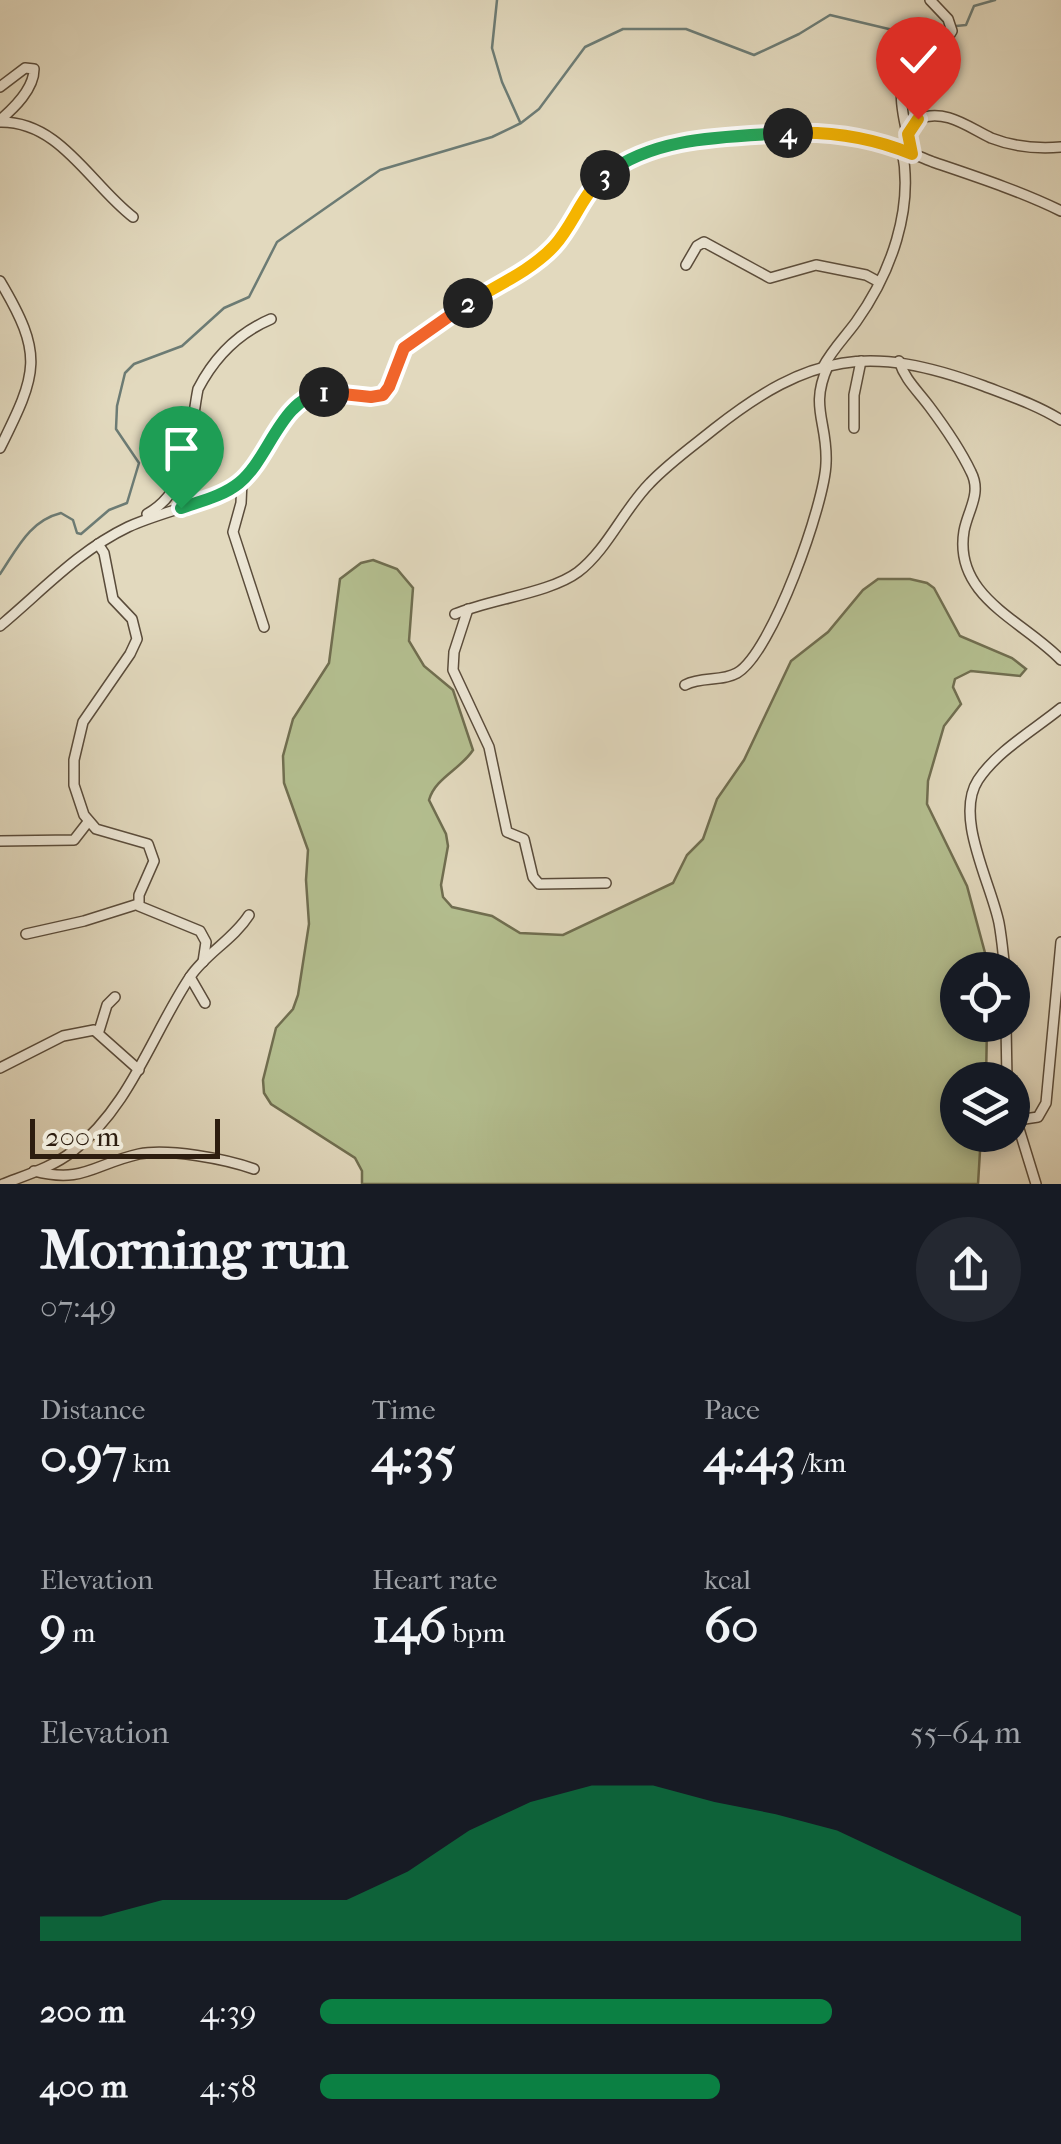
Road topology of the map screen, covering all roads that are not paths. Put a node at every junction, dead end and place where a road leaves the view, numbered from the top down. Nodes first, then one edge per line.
1 (930, 0) edge
2 (0, 87) edge
3 (0, 121) edge
4 (908, 134) junction
5 (1061, 148) edge
6 (902, 150) junction
7 (912, 154) junction
8 (1061, 211) edge
9 (133, 217) dead end
10 (686, 265) dead end
11 (0, 281) edge
12 (879, 282) junction
13 (271, 320) dead end
14 (842, 340) junction
15 (856, 362) junction
16 (900, 362) junction
17 (825, 366) junction
18 (1061, 420) edge
19 (854, 428) dead end
20 (0, 448) edge
21 (242, 481) junction
22 (138, 523) junction
23 (98, 544) junction
24 (468, 609) junction
25 (455, 614) dead end
26 (0, 626) edge
27 (264, 627) dead end
28 (1061, 660) edge
29 (685, 685) dead end
30 (1061, 708) edge
31 (88, 822) junction
32 (0, 841) edge
33 (606, 882) dead end
34 (138, 904) junction
35 (249, 915) dead end
36 (26, 934) dead end
37 (1061, 942) edge
38 (1003, 952) edge
39 (203, 962) junction
40 (190, 977) junction
41 (115, 997) dead end
42 (205, 1002) dead end
43 (98, 1031) junction
44 (0, 1068) edge
45 (139, 1070) junction
46 (1030, 1118) edge
47 (1027, 1152) edge
48 (254, 1169) dead end
49 (34, 1171) junction
50 (3, 1184) edge
51 (1036, 1184) edge

1 - 4 street
2 - 3 street
3 - 9 street
4 - 5 street
4 - 7 street
6 - 7 street
6 - 12 street
6 - 21 street
7 - 8 street
10 - 12 street
11 - 20 street
12 - 14 street
13 - 22 street
14 - 15 street
14 - 17 street
15 - 16 street
15 - 17 street
15 - 19 street
16 - 18 street
16 - 28 street
17 - 24 street
17 - 29 street
21 - 22 street
21 - 27 street
22 - 23 street
23 - 26 street
23 - 31 street
24 - 25 street
24 - 33 street
30 - 38 street
31 - 32 street
31 - 34 street
34 - 36 street
34 - 39 street
35 - 39 street
37 - 46 street
39 - 40 street
40 - 42 street
40 - 45 street
41 - 43 street
43 - 44 street
43 - 45 street
45 - 49 street
47 - 51 street
48 - 49 street
49 - 50 street

